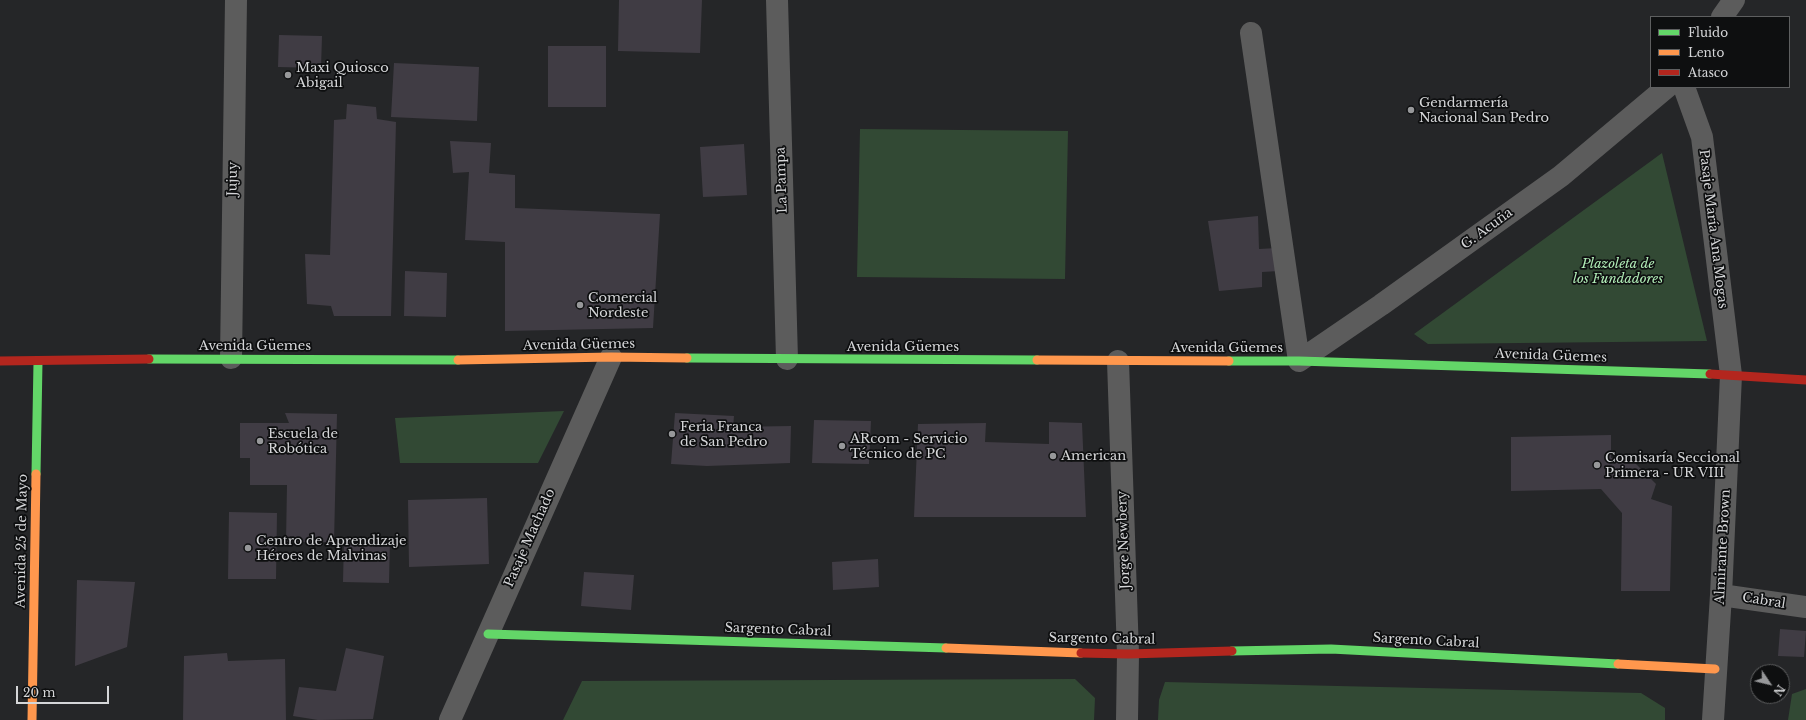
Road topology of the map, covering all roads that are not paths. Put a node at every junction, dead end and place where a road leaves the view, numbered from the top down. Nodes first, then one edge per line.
1 (236, 0) edge
2 (777, 0) edge
3 (1734, 0) edge
4 (1723, 16) edge
5 (1251, 33) dead end
6 (1666, 88) edge
7 (1684, 88) edge
8 (611, 357) junction
9 (231, 358) junction
10 (787, 359) junction
11 (0, 361) edge
12 (1118, 361) junction
13 (1299, 361) junction
14 (38, 362) junction
15 (1731, 374) junction
16 (1806, 380) edge
17 (1721, 595) junction
18 (1806, 607) edge
19 (488, 634) junction
20 (1128, 654) junction
21 (1715, 669) junction
22 (32, 720) edge
23 (450, 720) edge
24 (1127, 720) edge
25 (1713, 720) edge

1 - 9 street, Jujuy
2 - 10 street, La Pampa
3 - 4 street
5 - 13 street
6 - 13 street, G. Acuña
7 - 15 street, Pasaje María Ana Mogas
8 - 9 main road, Avenida Güemes
8 - 10 main road, Avenida Güemes
8 - 19 street, Pasaje Machado
9 - 14 main road, Avenida Güemes
10 - 12 main road, Avenida Güemes
11 - 14 main road, Avenida Güemes
12 - 13 main road, Avenida Güemes
12 - 20 street, Jorge Newbery
13 - 15 main road, Avenida Güemes
14 - 22 main road, Avenida 25 de Mayo
15 - 16 main road, Avenida Güemes
15 - 17 street, Almirante Brown
17 - 18 street, Cabral
17 - 21 street, Almirante Brown
19 - 20 main road, Sargento Cabral
19 - 23 street, Pasaje Machado
20 - 21 main road, Sargento Cabral
20 - 24 street, Jorge Newbery
21 - 25 street, Almirante Brown

